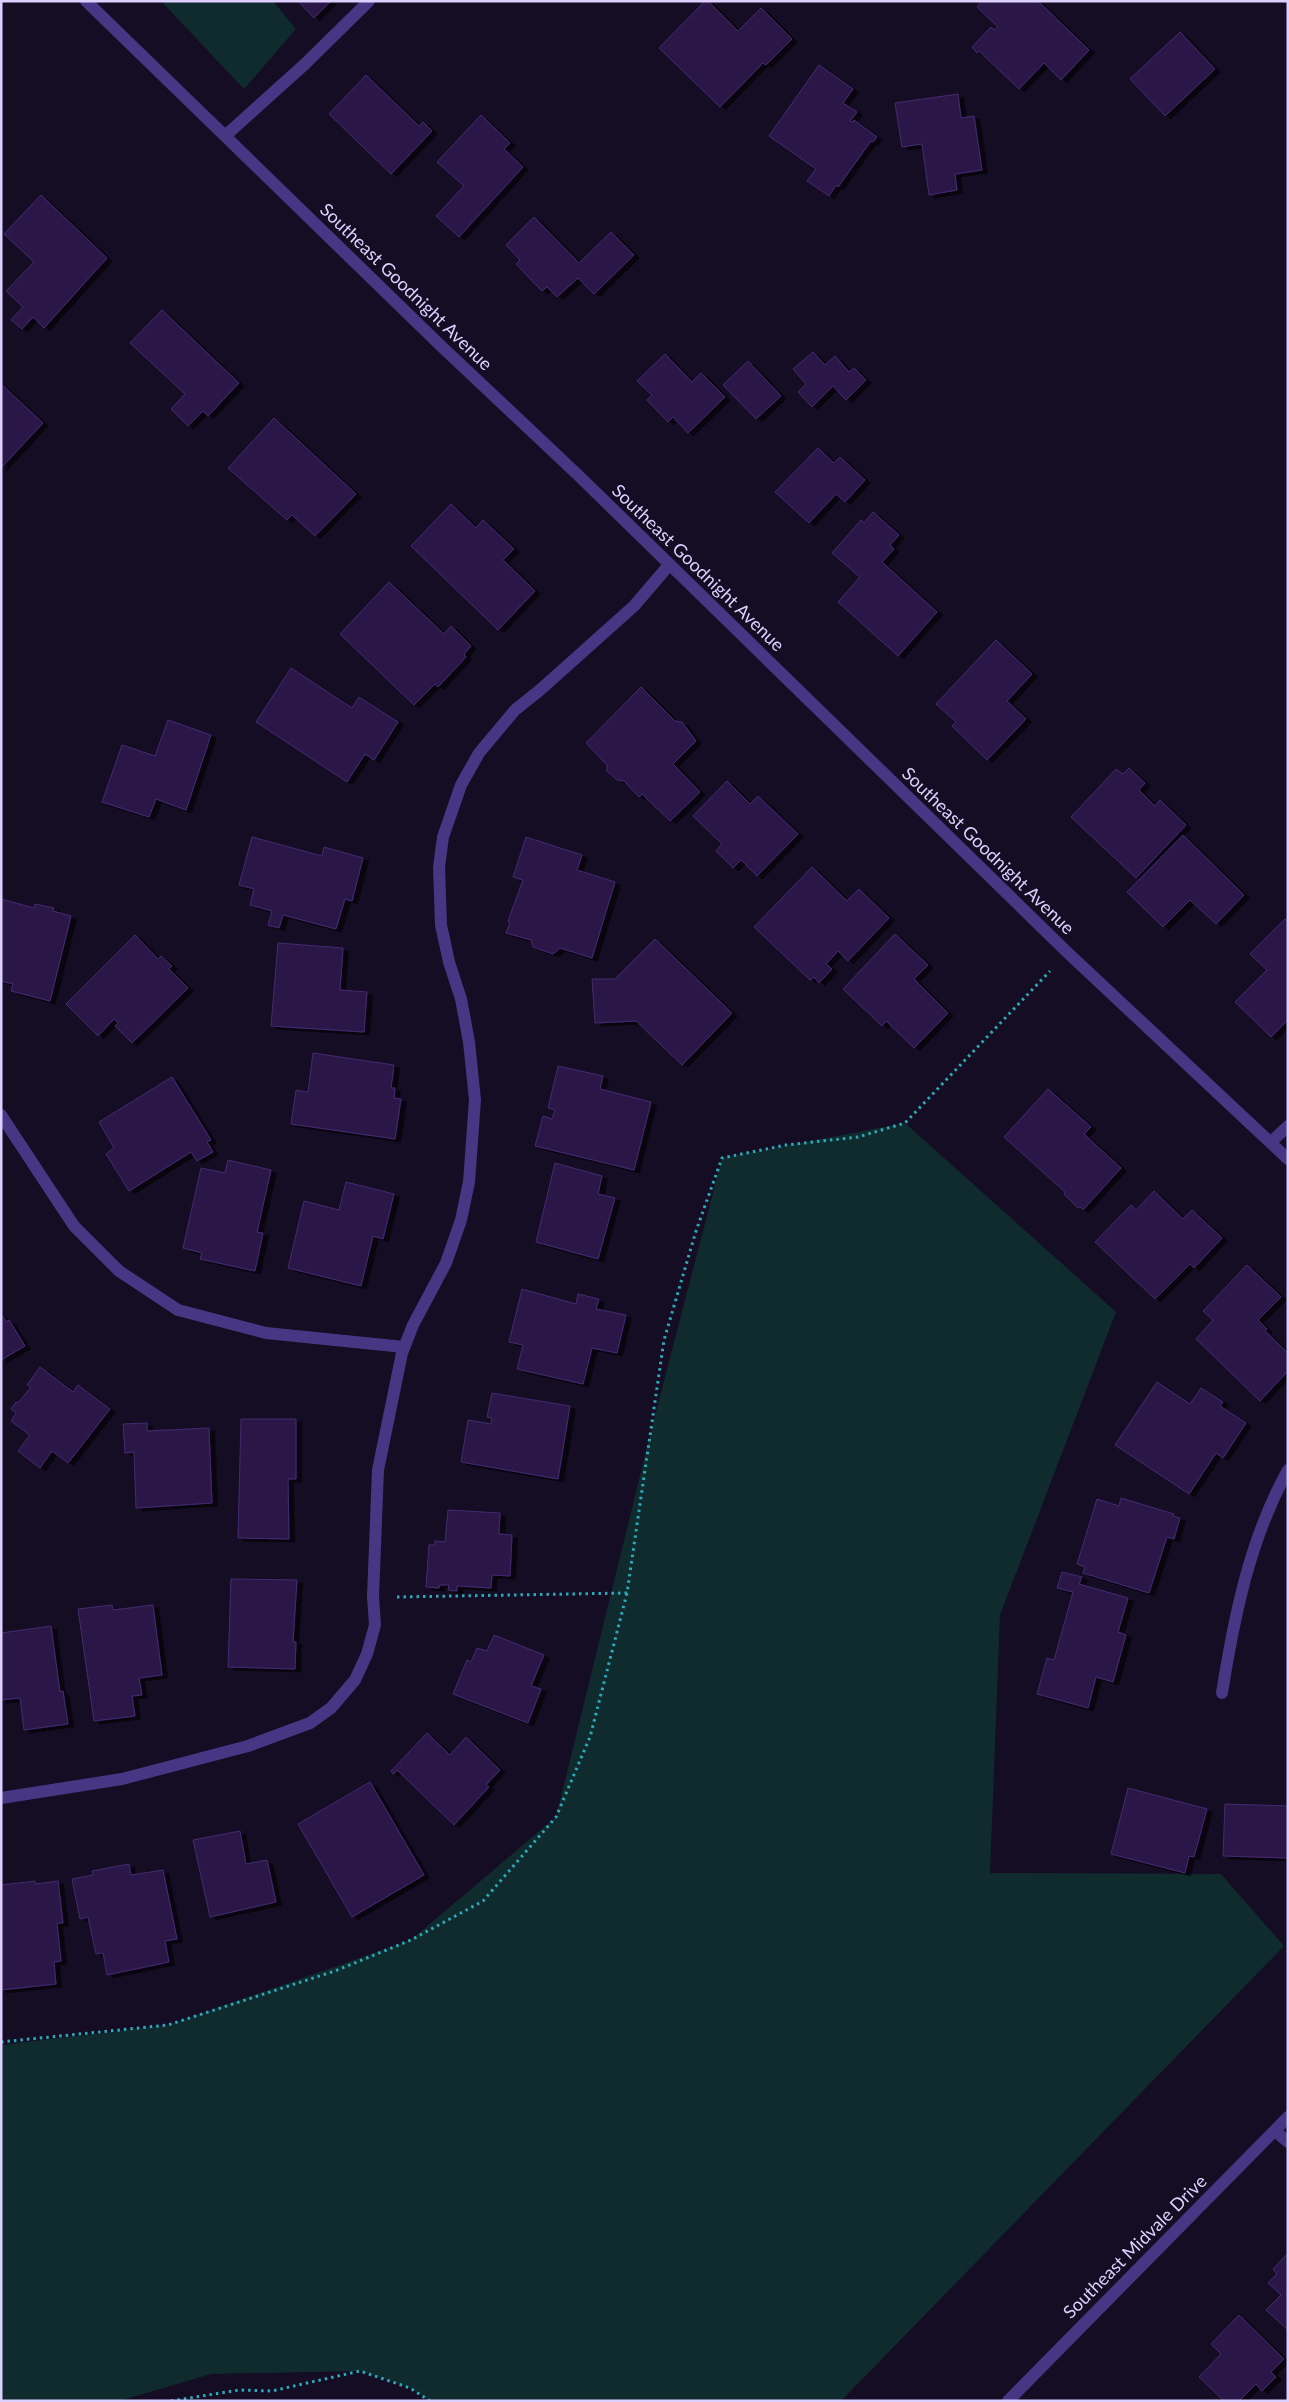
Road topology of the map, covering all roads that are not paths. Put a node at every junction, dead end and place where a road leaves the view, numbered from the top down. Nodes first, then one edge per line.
1 (86, 1) edge
2 (369, 1) edge
3 (225, 136) junction
4 (669, 565) junction
5 (1, 1115) edge
6 (1288, 1126) edge
7 (1271, 1142) junction
8 (1288, 1159) edge
9 (404, 1347) junction
10 (1288, 1470) edge
11 (1222, 1693) dead end
12 (1, 1798) edge
13 (1288, 2118) edge
14 (1275, 2131) junction
15 (1288, 2142) edge
16 (1008, 2401) edge

1 - 3 street, Southeast Goodnight Avenue
2 - 3 street
3 - 4 street, Southeast Goodnight Avenue
4 - 7 street, Southeast Goodnight Avenue
4 - 9 street
5 - 9 street
6 - 7 street
7 - 8 street, Southeast Goodnight Avenue
9 - 12 street
10 - 11 street
13 - 14 street, Southeast Midvale Drive
14 - 15 street
14 - 16 street, Southeast Midvale Drive

